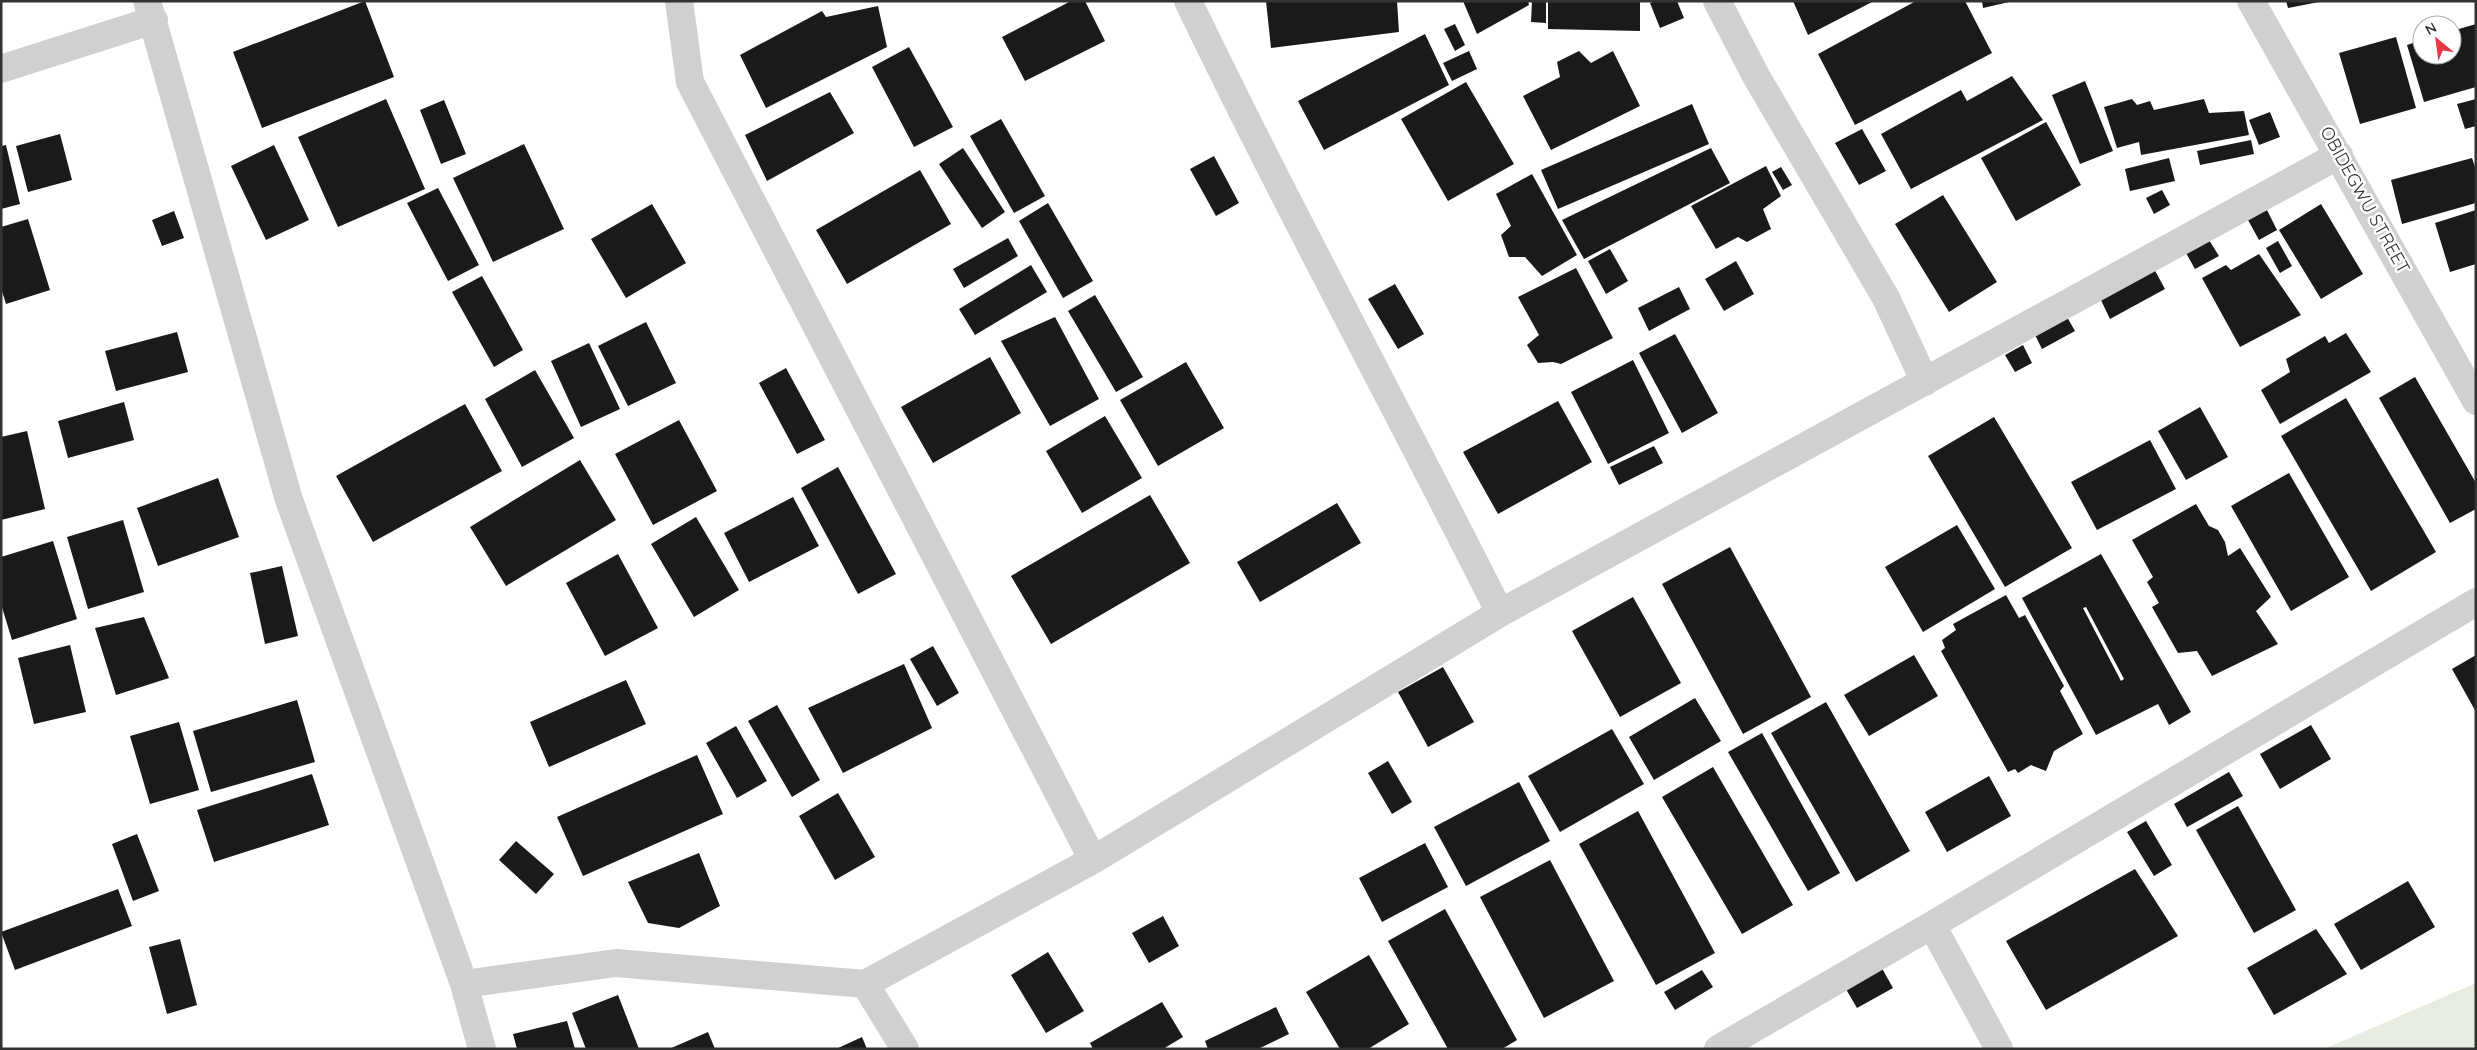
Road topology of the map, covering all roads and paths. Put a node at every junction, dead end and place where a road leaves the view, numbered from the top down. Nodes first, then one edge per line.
1 (679, 1) edge
2 (1188, 1) edge
3 (1717, 1) edge
4 (2251, 1) edge
5 (151, 11) edge
6 (1, 70) edge
7 (2339, 155) junction
8 (1925, 382) junction
9 (2476, 401) edge
10 (2476, 602) edge
11 (1500, 612) junction
12 (1093, 860) junction
13 (1932, 925) junction
14 (464, 984) junction
15 (866, 984) junction
16 (482, 1049) edge
17 (905, 1049) edge
18 (1718, 1049) edge
19 (1999, 1049) edge

1 - 12 street
2 - 11 street
3 - 8 street
4 - 7 street, OBIDEGWU STREET
5 - 6 street
5 - 14 street
7 - 8 street
7 - 9 street, OBIDEGWU STREET
8 - 11 street
10 - 13 street
11 - 12 street
12 - 15 street
13 - 18 street
13 - 19 street
14 - 15 street
14 - 16 street
15 - 17 street

